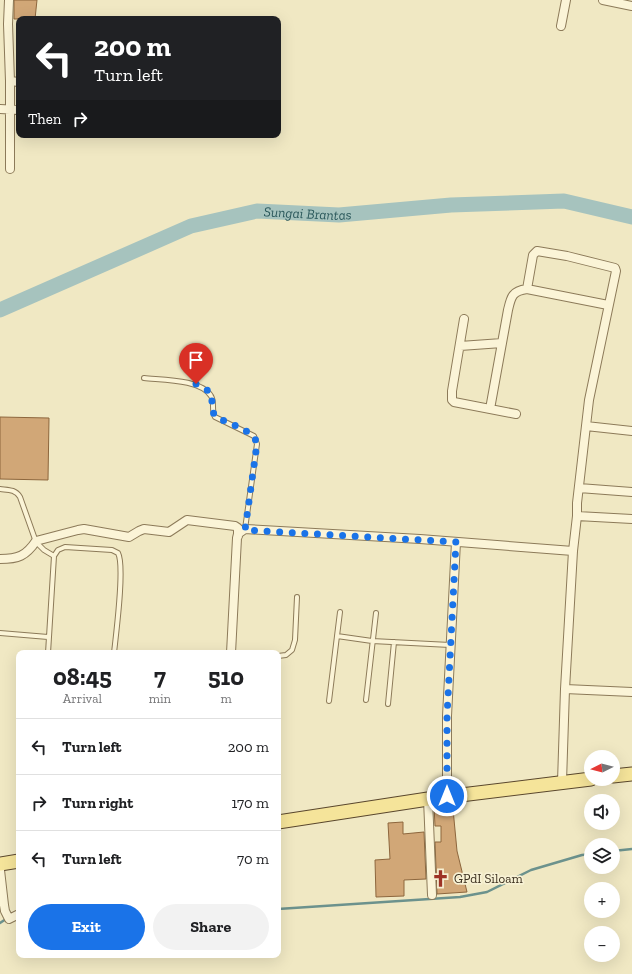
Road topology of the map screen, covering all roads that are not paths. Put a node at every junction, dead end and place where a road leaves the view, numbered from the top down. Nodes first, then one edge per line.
1 (10, 0) edge
2 (566, 0) edge
3 (603, 0) edge
4 (619, 2) edge
5 (632, 6) edge
6 (561, 26) dead end
7 (4, 53) edge
8 (10, 82) junction
9 (16, 82) edge
10 (0, 109) edge
11 (10, 109) junction
12 (16, 110) edge
13 (10, 169) dead end
14 (527, 289) junction
15 (608, 305) junction
16 (464, 319) dead end
17 (502, 343) junction
18 (460, 346) junction
19 (144, 378) dead end
20 (490, 409) junction
21 (516, 414) dead end
22 (586, 426) junction
23 (632, 431) edge
24 (579, 488) junction
25 (0, 489) edge
26 (632, 492) edge
27 (577, 516) junction
28 (632, 520) edge
29 (245, 530) junction
30 (238, 536) junction
31 (36, 541) junction
32 (456, 542) junction
33 (573, 551) junction
34 (54, 556) junction
35 (0, 559) edge
36 (297, 597) dead end
37 (340, 612) dead end
38 (376, 613) dead end
39 (0, 633) edge
40 (337, 636) junction
41 (48, 637) junction
42 (372, 640) junction
43 (394, 642) junction
44 (450, 645) junction
45 (48, 650) edge
46 (114, 650) edge
47 (231, 650) edge
48 (281, 656) edge
49 (565, 689) junction
50 (632, 692) edge
51 (366, 700) dead end
52 (329, 701) dead end
53 (388, 704) dead end
54 (632, 774) edge
55 (620, 775) edge
56 (584, 780) edge
57 (562, 782) junction
58 (447, 796) junction
59 (428, 799) junction
60 (281, 822) edge
61 (16, 861) edge
62 (0, 864) edge
63 (0, 870) edge
64 (432, 895) dead end
65 (16, 915) edge

1 - 7 street
2 - 6 street
3 - 4 street
4 - 5 street
7 - 8 street
8 - 9 street
8 - 11 street
10 - 11 street
11 - 12 street
11 - 13 street
14 - 15 street
14 - 15 street
14 - 17 street
15 - 22 street
16 - 18 street
17 - 18 street
17 - 20 street
18 - 20 street
19 - 29 lane
20 - 21 street
22 - 23 street
22 - 24 street
24 - 26 street
24 - 27 street
25 - 31 lane
27 - 28 street
27 - 33 street
29 - 30 street
29 - 32 street
30 - 31 street
30 - 47 street
31 - 34 lane
31 - 35 street
32 - 33 street
32 - 44 street
33 - 49 street
34 - 41 lane
34 - 46 lane
36 - 48 lane
37 - 40 lane
38 - 42 lane
39 - 41 lane
40 - 42 lane
40 - 52 lane
41 - 45 lane
42 - 43 lane
42 - 51 lane
43 - 44 lane
43 - 53 lane
44 - 58 street
49 - 50 street
49 - 57 street
54 - 55 main road
56 - 57 main road
57 - 58 main road
58 - 59 main road
59 - 60 main road
59 - 64 street
61 - 62 main road
63 - 65 street

